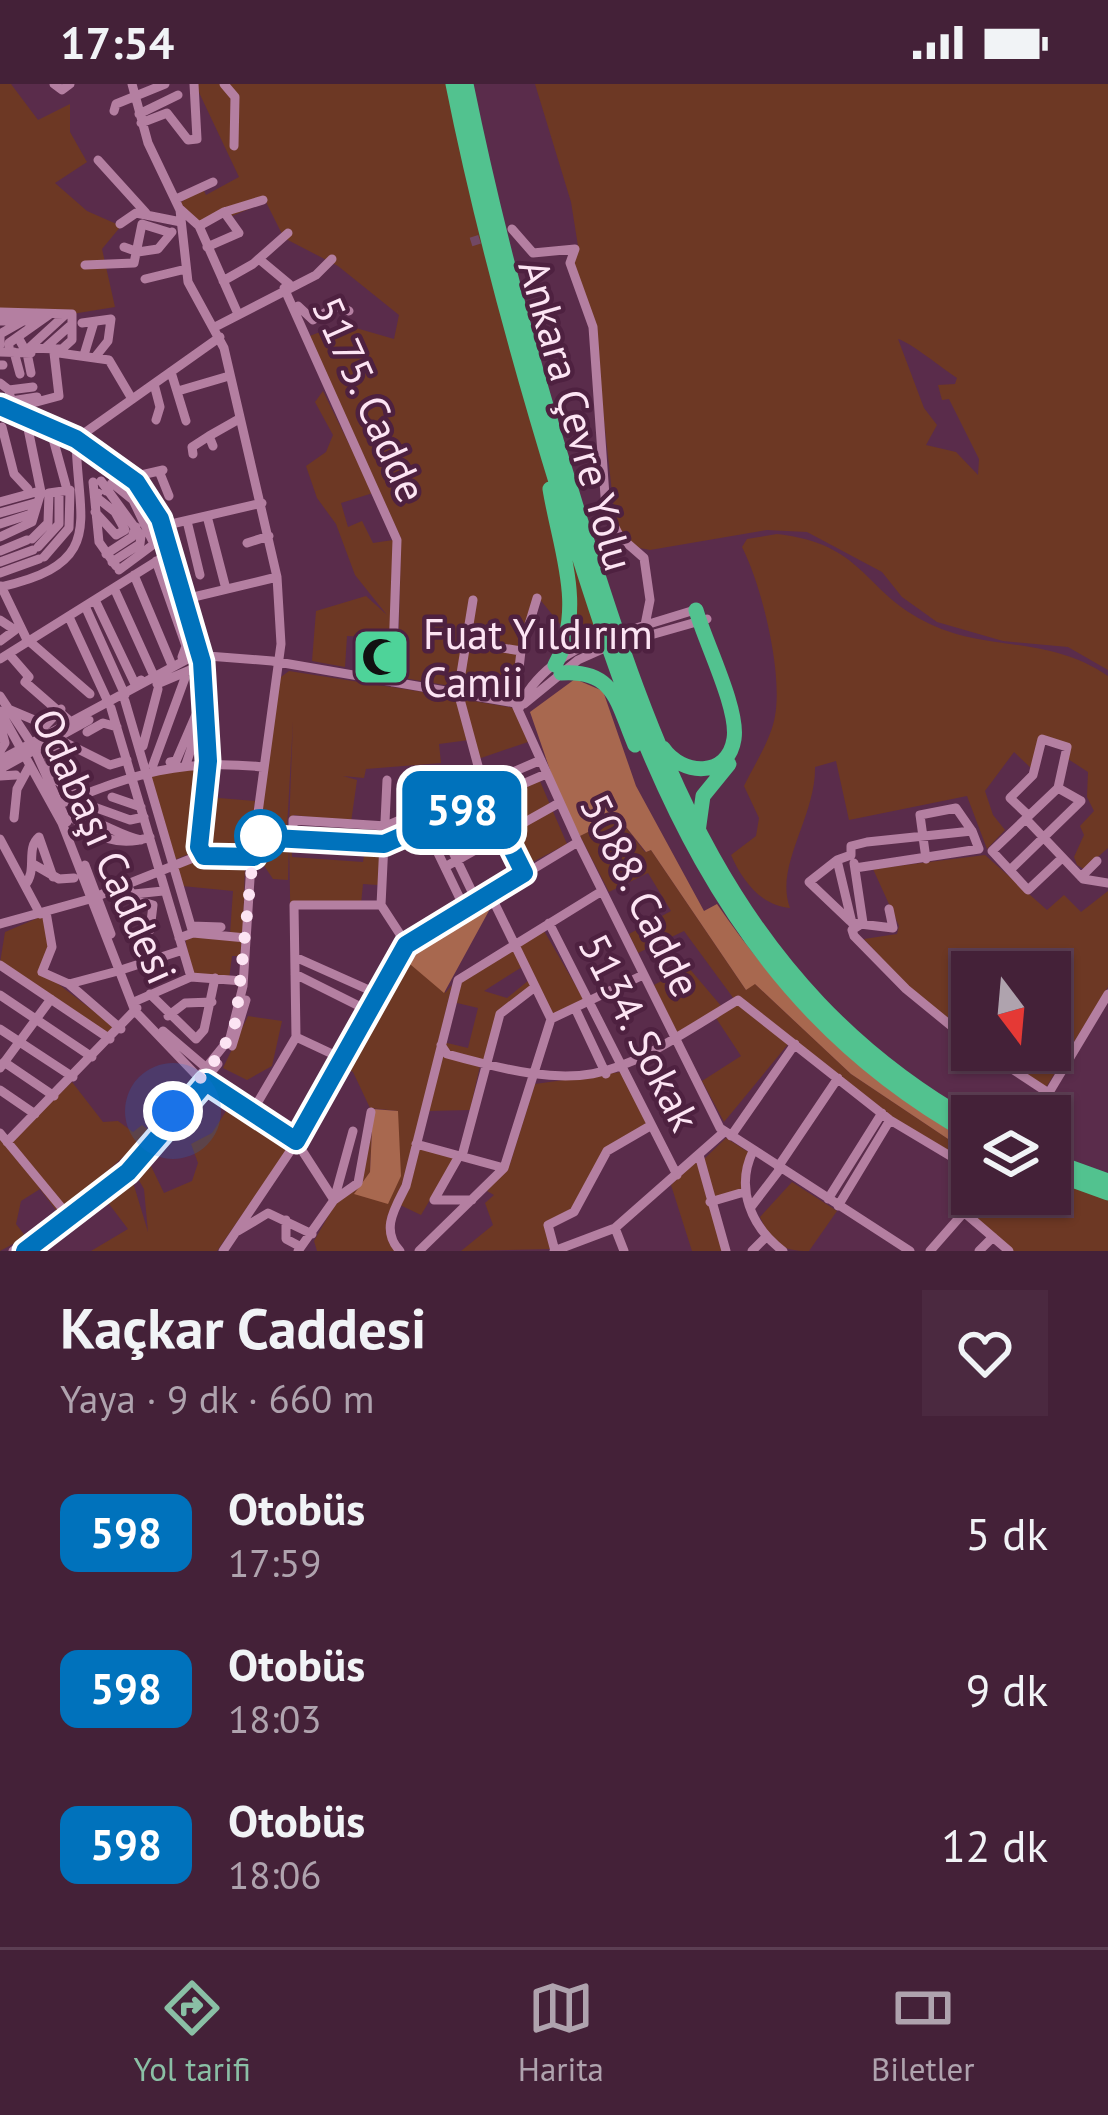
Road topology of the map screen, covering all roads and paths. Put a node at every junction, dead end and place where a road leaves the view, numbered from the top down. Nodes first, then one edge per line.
1 (54, 84) edge
2 (70, 84) edge
3 (132, 84) edge
4 (165, 84) edge
5 (194, 84) edge
6 (224, 84) edge
7 (454, 84) edge
8 (466, 84) edge
9 (178, 94) dead end
10 (135, 100) junction
11 (114, 111) dead end
12 (140, 118) junction
13 (234, 146) dead end
14 (98, 160) dead end
15 (213, 182) dead end
16 (262, 200) dead end
17 (178, 203) junction
18 (224, 212) junction
19 (146, 213) junction
20 (121, 224) dead end
21 (181, 224) junction
22 (199, 226) junction
23 (512, 229) dead end
24 (171, 233) junction
25 (287, 233) dead end
26 (124, 247) dead end
27 (207, 247) junction
28 (138, 252) junction
29 (332, 259) dead end
30 (259, 260) junction
31 (85, 265) dead end
32 (186, 269) junction
33 (146, 280) dead end
34 (223, 281) junction
35 (287, 286) junction
36 (349, 311) dead end
37 (50, 314) junction
38 (238, 314) junction
39 (0, 316) edge
40 (32, 317) junction
41 (78, 321) junction
42 (218, 332) junction
43 (0, 333) edge
44 (13, 350) edge
45 (50, 351) junction
46 (85, 355) junction
47 (171, 372) junction
48 (25, 374) dead end
49 (229, 376) junction
50 (154, 384) junction
51 (5, 387) edge
52 (178, 391) junction
53 (35, 392) dead end
54 (133, 399) junction
55 (5, 407) edge
56 (26, 414) junction
57 (239, 419) junction
58 (156, 420) dead end
59 (186, 421) dead end
60 (538, 421) junction
61 (50, 424) junction
62 (2, 427) edge
63 (76, 439) junction
64 (250, 449) junction
65 (193, 454) dead end
66 (236, 454) dead end
67 (126, 478) junction
68 (100, 485) junction
69 (47, 488) junction
70 (169, 496) dead end
71 (0, 500) edge
72 (262, 503) junction
73 (95, 512) junction
74 (0, 513) edge
75 (207, 516) junction
76 (187, 520) junction
77 (0, 524) edge
78 (167, 525) dead end
79 (269, 536) junction
80 (0, 538) edge
81 (34, 543) junction
82 (247, 543) dead end
83 (108, 547) junction
84 (0, 551) edge
85 (170, 553) junction
86 (156, 561) junction
87 (0, 562) edge
88 (49, 569) junction
89 (0, 573) edge
90 (200, 575) dead end
91 (278, 577) junction
92 (130, 578) junction
93 (2, 586) edge
94 (114, 588) junction
95 (226, 589) junction
96 (537, 598) dead end
97 (181, 600) junction
98 (473, 600) dead end
99 (90, 603) junction
100 (701, 614) junction
101 (69, 617) junction
102 (0, 620) edge
103 (644, 625) junction
104 (28, 639) junction
105 (465, 642) junction
106 (603, 644) dead end
107 (2, 650) edge
108 (521, 651) junction
109 (66, 652) dead end
110 (196, 661) junction
111 (171, 663) junction
112 (58, 664) junction
113 (277, 664) junction
114 (558, 669) junction
115 (153, 674) junction
116 (185, 678) dead end
117 (26, 682) junction
118 (392, 682) junction
119 (158, 688) dead end
120 (458, 692) junction
121 (90, 694) dead end
122 (0, 696) edge
123 (125, 698) junction
124 (205, 699) junction
125 (518, 705) junction
126 (110, 706) junction
127 (61, 709) junction
128 (3, 711) edge
129 (645, 711) junction
130 (203, 715) dead end
131 (72, 723) junction
132 (0, 724) edge
133 (117, 727) junction
134 (87, 733) dead end
135 (0, 751) edge
136 (28, 753) junction
137 (127, 760) junction
138 (541, 760) junction
139 (208, 761) junction
140 (186, 764) junction
141 (263, 767) junction
142 (151, 768) junction
143 (0, 769) edge
144 (132, 774) junction
145 (546, 774) junction
146 (16, 775) dead end
147 (387, 780) dead end
148 (482, 783) junction
149 (1058, 788) junction
150 (75, 794) junction
151 (112, 797) dead end
152 (487, 799) junction
153 (59, 802) junction
154 (560, 803) junction
155 (94, 807) dead end
156 (143, 812) junction
157 (14, 818) dead end
158 (1027, 818) junction
159 (438, 821) junction
160 (386, 826) junction
161 (425, 826) junction
162 (971, 831) junction
163 (505, 833) junction
164 (292, 835) junction
165 (923, 835) junction
166 (908, 836) junction
167 (255, 837) junction
168 (146, 838) junction
169 (1043, 838) junction
170 (0, 839) edge
171 (693, 839) junction
172 (578, 842) junction
173 (384, 844) junction
174 (199, 854) junction
175 (851, 855) junction
176 (254, 857) junction
177 (1063, 859) junction
178 (837, 860) junction
179 (926, 860) junction
180 (457, 861) junction
181 (914, 861) junction
182 (1096, 861) dead end
183 (33, 864) junction
184 (173, 864) junction
185 (445, 867) junction
186 (855, 868) junction
187 (159, 869) junction
188 (1010, 870) junction
189 (524, 873) junction
190 (53, 877) junction
191 (1081, 877) junction
192 (74, 878) dead end
193 (1108, 883) edge
194 (25, 885) junction
195 (124, 888) junction
196 (163, 891) dead end
197 (602, 891) junction
198 (92, 894) junction
199 (490, 894) junction
200 (477, 902) junction
201 (153, 905) junction
202 (381, 905) junction
203 (168, 909) dead end
204 (465, 909) junction
205 (889, 909) dead end
206 (43, 913) junction
207 (549, 922) junction
208 (854, 924) junction
209 (0, 925) edge
210 (221, 927) dead end
211 (192, 930) junction
212 (133, 936) dead end
213 (179, 938) junction
214 (246, 938) junction
215 (513, 943) junction
216 (406, 945) junction
217 (183, 950) junction
218 (296, 957) junction
219 (0, 965) edge
220 (121, 970) junction
221 (296, 974) junction
222 (643, 975) junction
223 (190, 977) junction
224 (215, 978) junction
225 (243, 981) junction
226 (69, 984) junction
227 (535, 987) junction
228 (150, 994) junction
229 (378, 994) junction
230 (1108, 994) edge
231 (0, 995) edge
232 (52, 999) junction
233 (212, 1002) junction
234 (588, 1002) junction
235 (136, 1006) junction
236 (575, 1008) junction
237 (369, 1011) junction
238 (168, 1016) junction
239 (551, 1018) junction
240 (36, 1021) junction
241 (951, 1025) edge
242 (0, 1029) edge
243 (121, 1029) junction
244 (296, 1037) junction
245 (110, 1040) junction
246 (676, 1041) junction
247 (20, 1042) junction
248 (795, 1044) junction
249 (441, 1045) junction
250 (92, 1058) junction
251 (343, 1059) junction
252 (2, 1064) edge
253 (488, 1066) junction
254 (621, 1068) junction
255 (1015, 1071) edge
256 (606, 1074) junction
257 (207, 1076) junction
258 (73, 1077) junction
259 (533, 1078) junction
260 (838, 1078) junction
261 (0, 1090) edge
262 (1048, 1092) junction
263 (1046, 1095) edge
264 (54, 1096) junction
265 (951, 1108) edge
266 (253, 1110) junction
267 (371, 1112) dead end
268 (35, 1114) junction
269 (886, 1117) junction
270 (951, 1122) edge
271 (650, 1126) junction
272 (353, 1131) dead end
273 (725, 1132) junction
274 (4, 1137) edge
275 (297, 1140) junction
276 (416, 1144) junction
277 (753, 1151) junction
278 (460, 1156) junction
279 (699, 1156) junction
280 (951, 1156) edge
281 (504, 1168) junction
282 (779, 1168) junction
283 (1071, 1168) edge
284 (675, 1173) junction
285 (1071, 1180) edge
286 (1108, 1181) edge
287 (744, 1192) junction
288 (1108, 1193) edge
289 (334, 1198) junction
290 (472, 1200) junction
291 (710, 1202) junction
292 (833, 1203) junction
293 (751, 1207) junction
294 (66, 1214) junction
295 (965, 1215) edge
296 (967, 1215) edge
297 (286, 1220) junction
298 (615, 1228) junction
299 (312, 1234) junction
300 (232, 1236) junction
301 (993, 1237) junction
302 (765, 1238) junction
303 (300, 1249) edge
304 (554, 1249) edge
305 (13, 1251) edge
306 (25, 1251) edge
307 (224, 1251) edge
308 (400, 1251) edge
309 (419, 1251) edge
310 (623, 1251) edge
311 (726, 1251) edge
312 (752, 1251) edge
313 (783, 1251) edge
314 (910, 1251) edge
315 (930, 1251) edge
316 (979, 1251) edge
317 (1009, 1251) edge

1 - 2 street
3 - 10 street
4 - 10 street
5 - 12 street
6 - 13 street
7 - 60 highway, Ankara Çevre Yolu
8 - 129 highway, Ankara Çevre Yolu
9 - 12 street
10 - 11 street
10 - 12 street
12 - 17 street
14 - 19 street
15 - 17 street
16 - 18 street
17 - 21 street
17 - 22 street
18 - 22 street
18 - 27 street
19 - 20 street
19 - 21 street
21 - 24 street
21 - 32 street
22 - 27 street
23 - 103 street
24 - 28 street
24 - 28 street
25 - 30 street
26 - 28 street
27 - 34 street
28 - 31 street
29 - 35 street
30 - 34 street
30 - 35 street
32 - 33 street
32 - 42 street
34 - 38 street
35 - 36 street
35 - 38 street
35 - 118 street, 5175. Cadde
37 - 40 street
37 - 41 street
37 - 44 street
38 - 42 street
39 - 40 street
40 - 43 street
41 - 44 street
41 - 45 street
41 - 46 street
41 - 46 street
41 - 46 street
42 - 47 street
42 - 49 street
43 - 44 street
44 - 45 street
44 - 48 street
45 - 46 street
45 - 55 street
46 - 54 street
47 - 50 street
47 - 52 street
49 - 52 street
49 - 57 street
50 - 54 street
50 - 58 street
51 - 53 street
52 - 59 street
54 - 63 street
55 - 56 street
56 - 61 street
56 - 69 street
57 - 64 street
57 - 65 street
60 - 114 highway
60 - 171 highway, Ankara Çevre Yolu
61 - 63 street
61 - 69 street
62 - 69 street
63 - 67 street
63 - 68 street
64 - 66 street
64 - 72 street
67 - 68 street
67 - 70 street
67 - 85 street
68 - 73 street
68 - 83 street
68 - 83 street
68 - 83 street
68 - 88 street
69 - 71 street
69 - 81 street
69 - 81 street
72 - 75 street
72 - 79 street
73 - 83 street
73 - 83 street
74 - 77 street
75 - 76 street
75 - 95 street
76 - 78 street
76 - 90 street
79 - 82 street
79 - 91 street
80 - 81 street
81 - 84 street
81 - 87 street
81 - 88 street
81 - 89 street
83 - 92 street
85 - 86 street
85 - 97 street
86 - 92 street
86 - 111 street
88 - 93 street
91 - 95 street
91 - 113 street
92 - 94 street
92 - 111 street
93 - 104 street
94 - 99 street
94 - 115 street
95 - 97 street
96 - 108 street
97 - 110 street
98 - 105 street
99 - 101 street
99 - 115 street
99 - 123 street
100 - 103 street
100 - 103 street
100 - 129 highway
100 - 171 highway
101 - 104 street
101 - 126 street
102 - 107 street
104 - 107 street
104 - 112 street
105 - 108 street
105 - 120 street
106 - 114 street
107 - 117 street
108 - 125 street
109 - 112 street
110 - 113 street
110 - 123 street
110 - 124 street
111 - 115 street
112 - 121 street
113 - 118 street
113 - 141 street
114 - 125 street
114 - 171 highway
116 - 142 street
117 - 127 street
117 - 128 street
118 - 120 street
119 - 142 street
120 - 125 street
120 - 148 street
122 - 128 street, Odabaşı Caddesi
123 - 126 street
123 - 142 street
124 - 139 street
124 - 142 street
125 - 138 street, 5088. Cadde
126 - 131 street
126 - 133 street
126 - 136 street
127 - 128 street
127 - 131 street
128 - 136 street, Odabaşı Caddesi
129 - 171 highway, Ankara Çevre Yolu
130 - 140 street
131 - 136 street
132 - 135 street
133 - 134 street
133 - 137 street
136 - 143 street
136 - 153 street, Odabaşı Caddesi
136 - 157 street
136 - 198 street, Odabaşı Caddesi
137 - 144 street
137 - 150 street
138 - 145 street, 5088. Cadde
138 - 148 street
139 - 140 street
139 - 141 street
139 - 174 street
140 - 142 street
141 - 167 street
142 - 144 street
142 - 184 street
143 - 146 street
144 - 150 street
144 - 153 street
144 - 156 street
145 - 152 street
145 - 154 street, 5088. Cadde
147 - 160 street
148 - 152 street
148 - 160 street
149 - 158 street
149 - 158 street
149 - 169 street
150 - 153 street
151 - 156 street
152 - 159 street
152 - 163 street
153 - 198 street, Odabaşı Caddesi
154 - 163 street
154 - 172 street, 5088. Cadde
155 - 156 street
156 - 168 street
158 - 169 street
158 - 188 street
159 - 161 street
159 - 180 street
160 - 164 street
160 - 173 street
161 - 173 street
161 - 185 street
162 - 165 street
162 - 165 street
162 - 179 street
163 - 180 street
163 - 189 street
164 - 167 street
164 - 173 street
165 - 166 street
165 - 179 street
166 - 175 street
166 - 181 street
167 - 176 street
168 - 168 street
168 - 187 street
169 - 177 street
169 - 188 street
170 - 194 street
171 - 265 highway, Ankara Çevre Yolu
171 - 270 highway, Ankara Çevre Yolu
172 - 189 street
172 - 197 street, 5088. Cadde
173 - 202 street
174 - 176 street
174 - 184 street
175 - 178 street
175 - 186 street
176 - 214 street
176 - 257 street
177 - 188 street
177 - 191 street
178 - 208 street
178 - 208 street
179 - 181 street
180 - 185 street
180 - 200 street
181 - 186 street
182 - 191 street
183 - 190 street
183 - 190 street
183 - 194 street
184 - 187 street
184 - 211 street
185 - 204 street
186 - 208 street
187 - 195 street
187 - 213 street
189 - 199 street
190 - 192 street
191 - 193 street
194 - 206 street
195 - 196 street
195 - 198 street
195 - 201 street
197 - 207 street
197 - 222 street, 5088. Cadde
198 - 206 street
198 - 220 street, Odabaşı Caddesi
199 - 200 street
199 - 215 street
200 - 204 street
201 - 203 street
201 - 212 street
202 - 216 street
202 - 218 street
204 - 216 street
205 - 208 street
206 - 209 street
206 - 226 street
207 - 215 street
207 - 234 street, 5134. Sokak
208 - 241 street
210 - 211 street
211 - 213 street
211 - 214 street
213 - 217 street
214 - 225 street
215 - 227 street
215 - 249 street
216 - 229 street
217 - 220 street
217 - 223 street
218 - 221 street
218 - 229 street
219 - 232 street
220 - 226 street
220 - 235 street, Odabaşı Caddesi
221 - 237 street
221 - 244 street
222 - 234 street
222 - 246 street, 5088. Cadde
223 - 224 street
223 - 228 street
224 - 225 street
224 - 233 street
225 - 257 street
226 - 243 street
227 - 239 street
227 - 253 street
228 - 235 street
228 - 238 street
229 - 237 street
230 - 262 street
231 - 240 street
232 - 240 street
232 - 245 street
233 - 238 street
233 - 238 street
234 - 236 street
234 - 254 street, 5134. Sokak
235 - 243 street
235 - 257 street, Odabaşı Caddesi
236 - 239 street
236 - 256 street
237 - 251 street
239 - 259 street
240 - 247 street
240 - 250 street
242 - 247 street
243 - 245 street
244 - 251 street
244 - 266 street
245 - 250 street
246 - 248 street
246 - 254 street
246 - 273 street, 5088. Cadde
247 - 252 street
247 - 258 street
248 - 260 street
248 - 273 street
249 - 253 street
249 - 276 street
250 - 258 street
251 - 275 street
252 - 264 street
253 - 259 street
253 - 278 street
254 - 256 street
254 - 271 street, 5134. Sokak
255 - 262 street
256 - 259 street
257 - 266 street, Odabaşı Caddesi
257 - 294 street
257 - 306 street
258 - 264 street
259 - 281 street
260 - 269 street
260 - 282 street
261 - 268 street
262 - 263 street
264 - 268 street
266 - 275 street, Odabaşı Caddesi
267 - 289 street
268 - 274 street
269 - 280 street
269 - 292 street
271 - 284 street, 5134. Sokak
271 - 304 street
272 - 289 street
273 - 277 street, 5088. Cadde
273 - 279 street
273 - 284 street
274 - 294 street
275 - 289 street
275 - 300 street
276 - 278 street
276 - 308 street
277 - 282 street, 5088. Cadde
277 - 287 street
278 - 281 street
278 - 290 street
279 - 284 street
279 - 291 street
281 - 290 street
282 - 292 street, 5088. Cadde
282 - 293 street
283 - 286 highway
284 - 298 street
284 - 304 street
285 - 288 highway
287 - 291 street
287 - 293 street
289 - 299 street
290 - 309 street
291 - 311 street
292 - 314 street, 5088. Cadde
293 - 302 street
294 - 305 street
295 - 315 street
296 - 301 street
297 - 299 street
297 - 300 street
297 - 303 street
298 - 304 street
298 - 310 street
299 - 303 street
300 - 307 street
301 - 316 street
301 - 317 street
302 - 312 street
302 - 313 street

